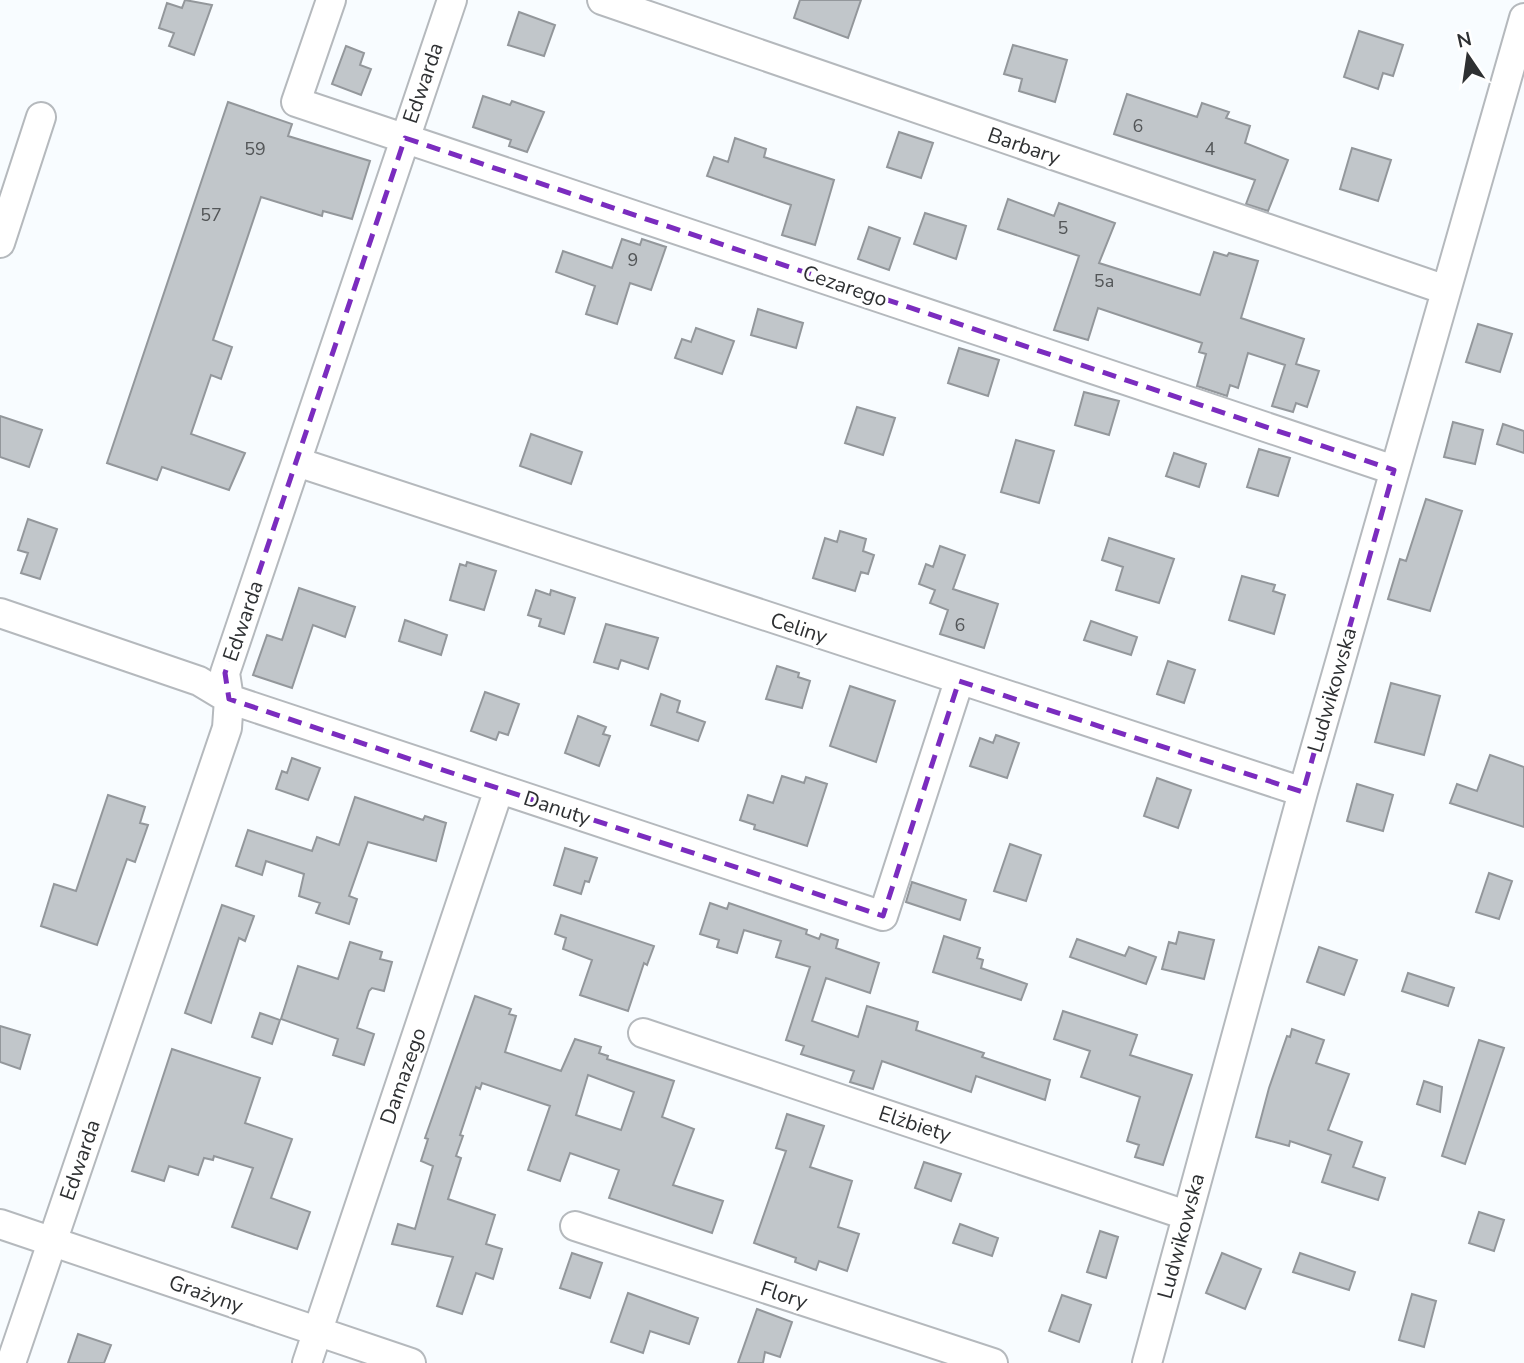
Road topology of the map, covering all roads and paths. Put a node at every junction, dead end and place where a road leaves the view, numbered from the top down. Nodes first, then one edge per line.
1 (331, 0) edge
2 (452, 0) edge
3 (602, 0) edge
4 (1524, 18) edge
5 (41, 117) dead end
6 (405, 138) junction
7 (0, 243) edge
8 (1446, 290) junction
9 (296, 462) junction
10 (1394, 470) junction
11 (0, 614) edge
12 (959, 681) junction
13 (229, 699) junction
14 (499, 789) junction
15 (1303, 792) junction
16 (643, 1033) dead end
17 (1186, 1215) junction
18 (0, 1224) edge
19 (575, 1226) dead end
20 (52, 1242) junction
21 (317, 1332) junction
22 (11, 1363) edge
23 (307, 1363) edge
24 (411, 1363) edge
25 (993, 1363) edge
26 (1147, 1363) edge

1 - 6 street, Cezarego
2 - 6 street, Edwarda
3 - 8 street, Barbary
4 - 8 street, Ludwikowska
5 - 7 street
6 - 9 street, Edwarda
6 - 10 street, Cezarego
8 - 10 street, Ludwikowska
9 - 12 street, Celiny
9 - 13 street, Edwarda
10 - 15 street, Ludwikowska
11 - 13 street, Danuty
12 - 14 street, Danuty
12 - 15 street, Celiny
13 - 14 street, Danuty
13 - 20 street, Edwarda
14 - 21 street, Damazego
15 - 17 street, Ludwikowska
16 - 17 street, Elżbiety
17 - 26 street, Ludwikowska
18 - 20 street, Grażyny
19 - 25 street, Flory
20 - 21 street, Grażyny
20 - 22 street, Edwarda
21 - 23 street, Damazego
21 - 24 street, Grażyny

